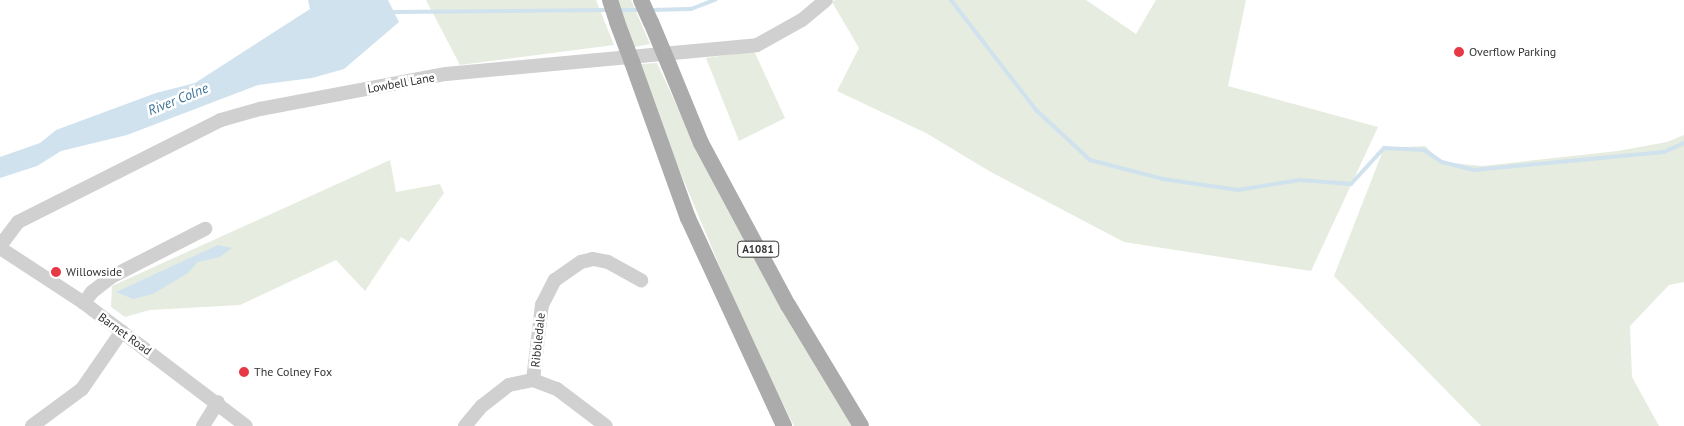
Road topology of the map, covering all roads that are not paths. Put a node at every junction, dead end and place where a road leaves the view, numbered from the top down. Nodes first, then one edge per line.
1 (610, 0) edge
2 (641, 0) edge
3 (826, 0) edge
4 (205, 229) dead end
5 (0, 247) edge
6 (641, 280) dead end
7 (84, 303) junction
8 (122, 331) junction
9 (533, 380) junction
10 (218, 402) junction
11 (32, 426) edge
12 (203, 426) edge
13 (246, 426) edge
14 (465, 426) edge
15 (606, 426) edge
16 (784, 426) edge
17 (861, 426) edge

1 - 16 main road, bridge
2 - 17 main road, A1081, bridge
3 - 5 street, Lowbell Lane
4 - 7 street
5 - 7 street, Barnet Road
6 - 9 street, Ribbledale
7 - 8 street, Barnet Road
8 - 10 street, Barnet Road
8 - 11 street
9 - 14 street
9 - 15 street
10 - 12 street
10 - 13 street, Barnet Road

